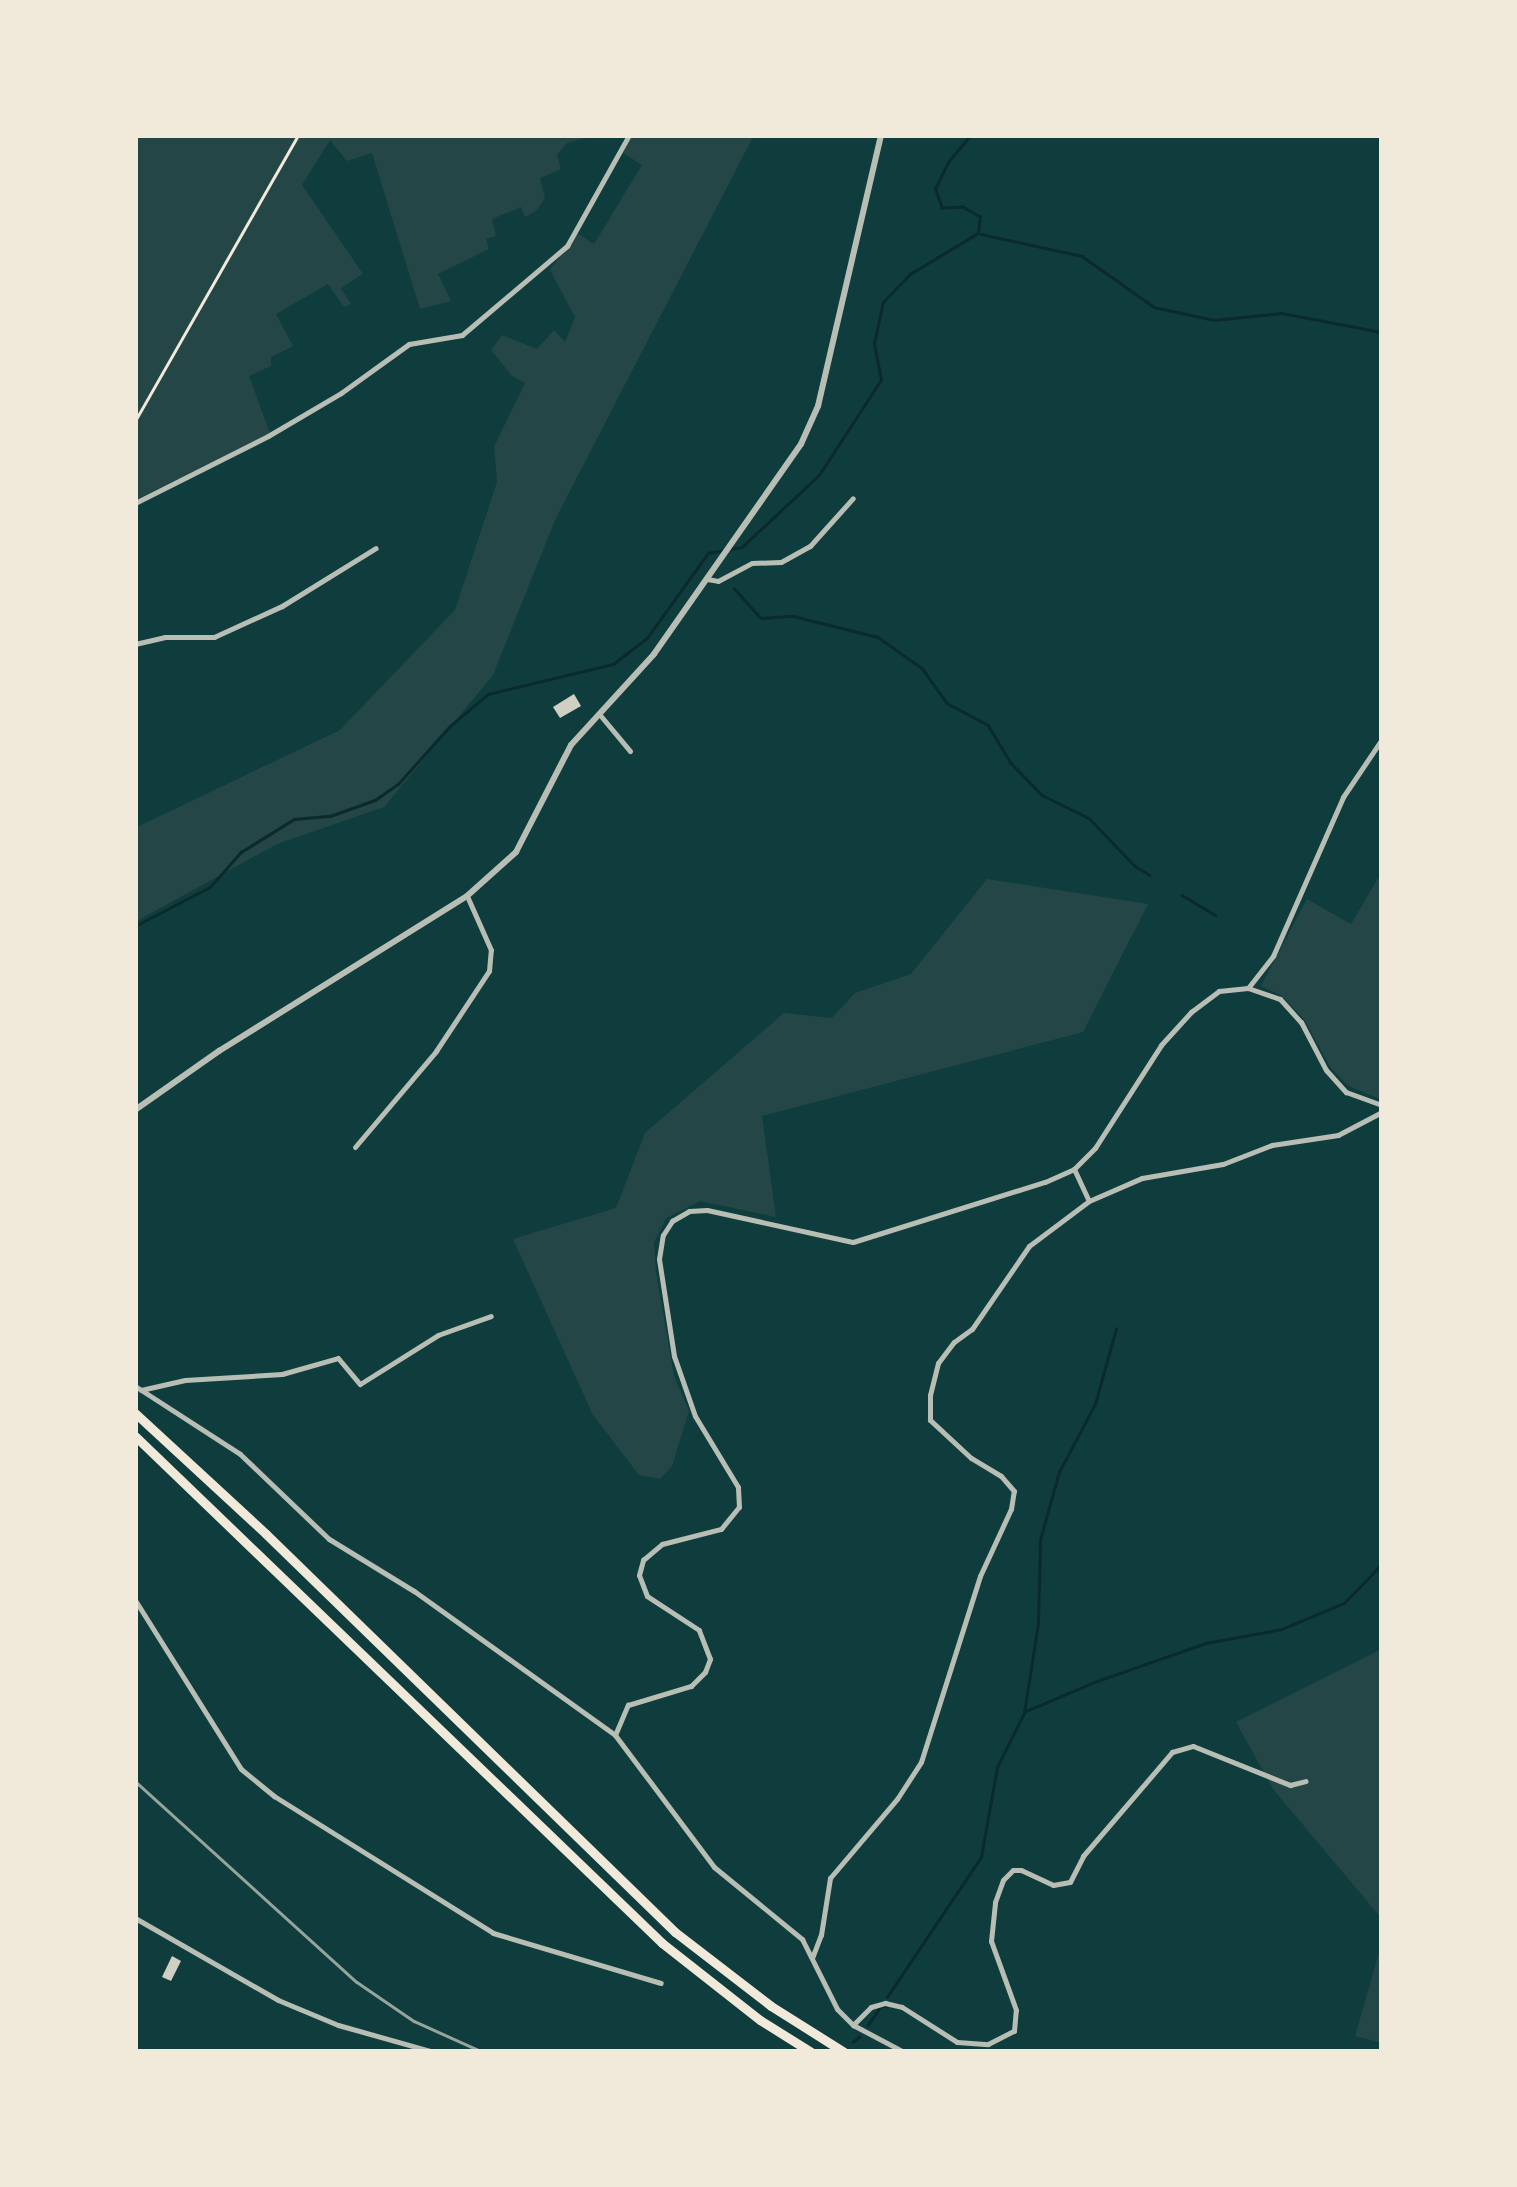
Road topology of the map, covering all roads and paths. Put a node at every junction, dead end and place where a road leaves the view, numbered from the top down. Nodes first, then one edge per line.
1 (298, 135) edge
2 (629, 135) edge
3 (881, 135) edge
4 (135, 421) edge
5 (853, 498) dead end
6 (135, 503) edge
7 (376, 548) dead end
8 (707, 579) junction
9 (135, 644) edge
10 (598, 712) junction
11 (1382, 739) edge
12 (630, 750) dead end
13 (467, 896) junction
14 (1248, 988) junction
15 (1382, 1109) edge
16 (135, 1110) edge
17 (355, 1147) dead end
18 (1074, 1169) junction
19 (1089, 1201) junction
20 (491, 1316) dead end
21 (138, 1388) edge
22 (135, 1413) edge
23 (135, 1436) edge
24 (135, 1600) edge
25 (615, 1735) junction
26 (1306, 1781) dead end
27 (135, 1918) edge
28 (812, 1958) junction
29 (661, 1983) dead end
30 (853, 2024) junction
31 (434, 2052) edge
32 (811, 2052) edge
33 (844, 2052) edge
34 (904, 2052) edge

1 - 4 path
2 - 6 street
3 - 8 street
5 - 8 street
7 - 9 street
8 - 10 street
10 - 12 street
10 - 13 street
11 - 14 street
13 - 16 street
13 - 17 street
14 - 15 street
14 - 18 street
15 - 19 street
18 - 19 street
18 - 25 street
19 - 28 street
20 - 21 street
21 - 25 street
22 - 33 highway
23 - 32 highway
24 - 29 street
25 - 28 street
26 - 30 street
27 - 31 street
28 - 30 street
30 - 34 street

